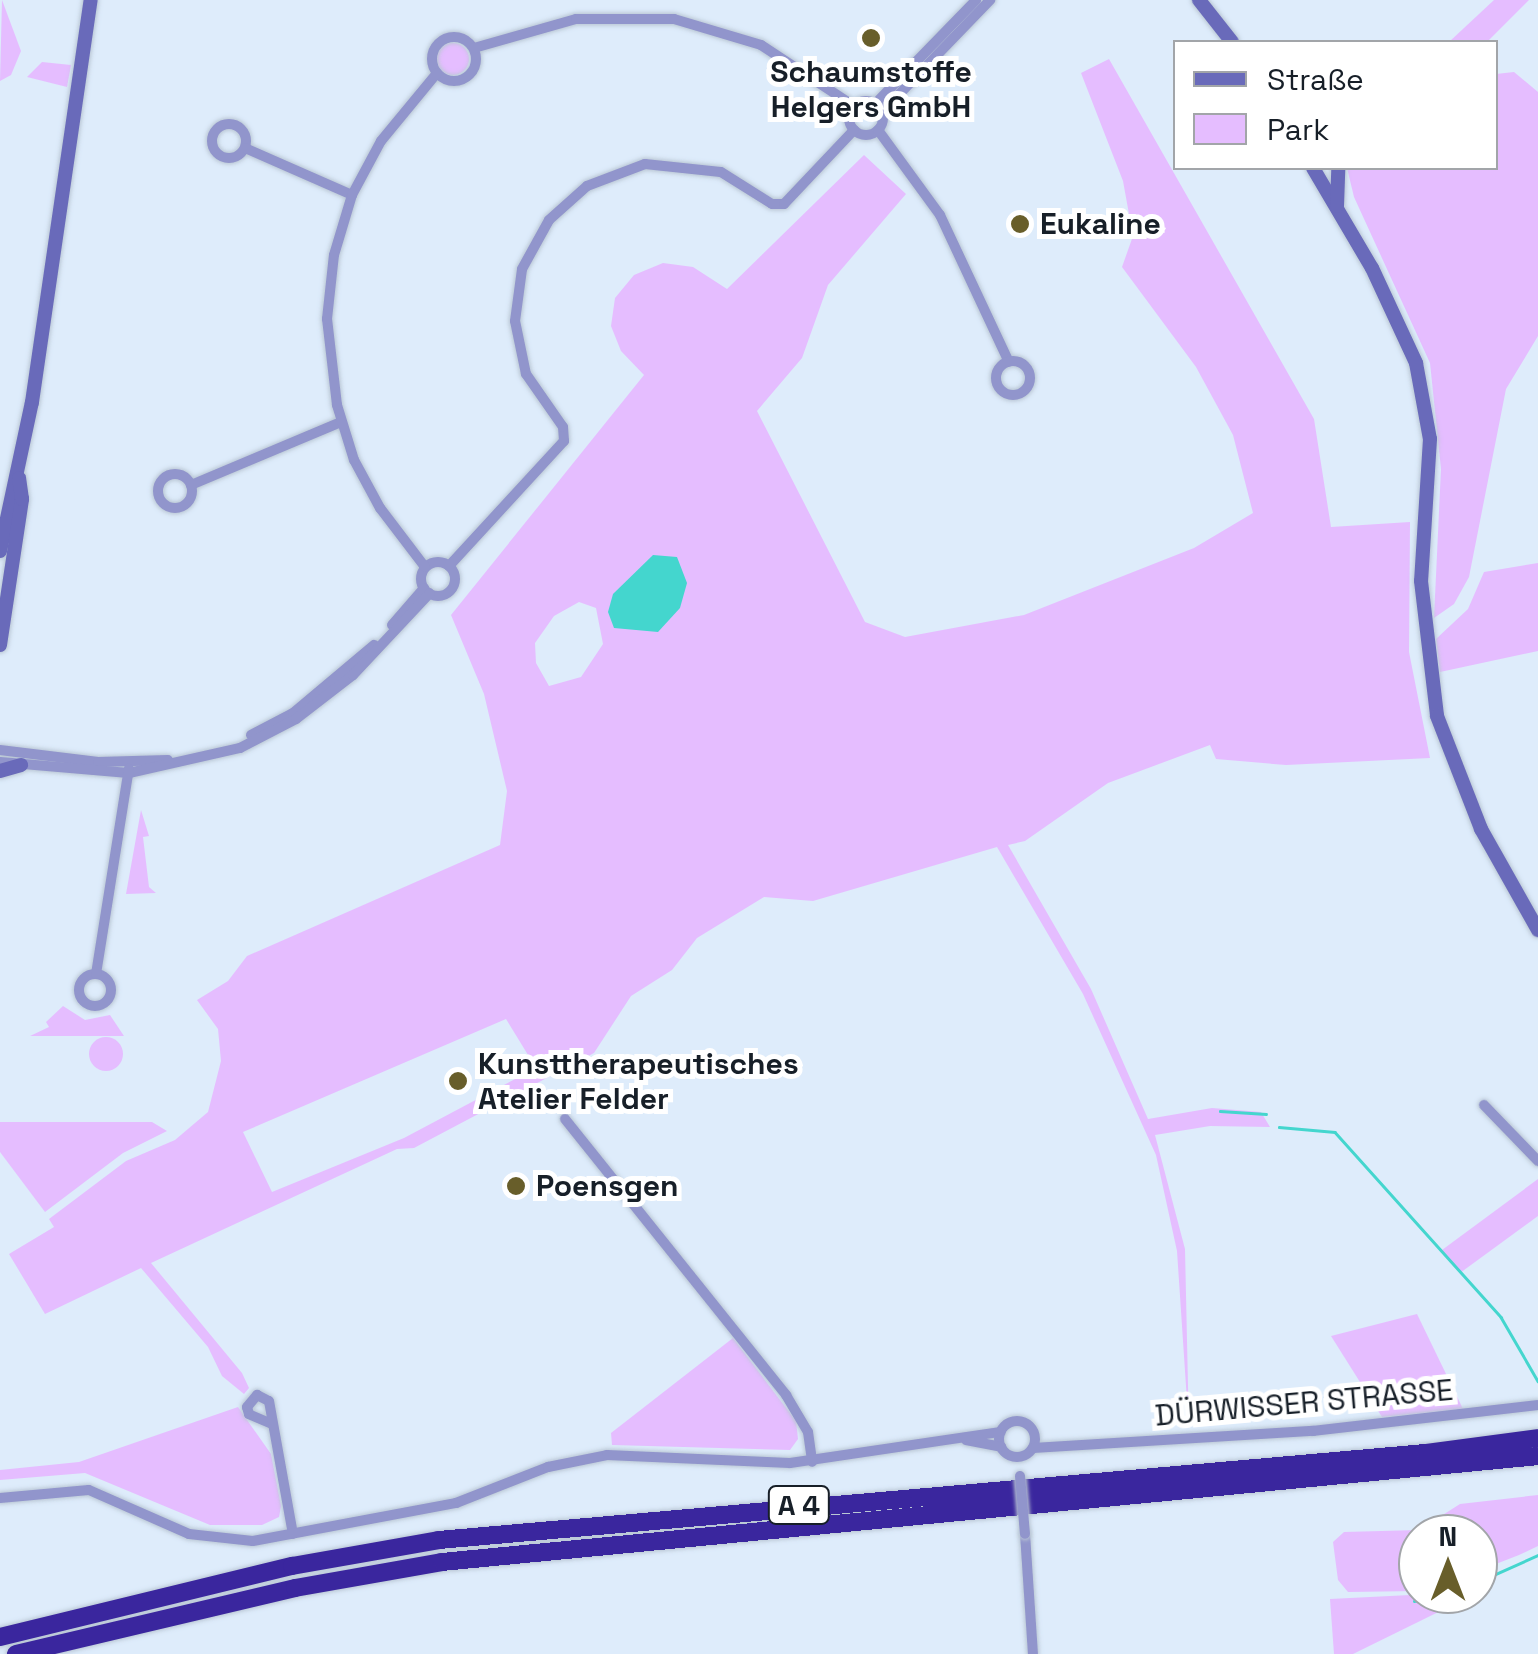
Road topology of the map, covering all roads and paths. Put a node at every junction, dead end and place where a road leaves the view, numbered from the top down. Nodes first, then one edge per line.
1 (91, 0) edge
2 (976, 0) edge
3 (990, 0) edge
4 (1200, 0) edge
5 (1230, 40) edge
6 (474, 48) junction
7 (438, 73) junction
8 (854, 106) junction
9 (878, 108) junction
10 (854, 130) junction
11 (878, 130) junction
12 (245, 148) dead end
13 (1314, 170) edge
14 (1338, 170) edge
15 (352, 195) junction
16 (1338, 212) junction
17 (1009, 362) dead end
18 (341, 422) junction
19 (18, 477) junction
20 (191, 485) dead end
21 (0, 550) edge
22 (449, 566) junction
23 (426, 568) junction
24 (427, 591) junction
25 (0, 645) edge
26 (0, 750) edge
27 (0, 762) edge
28 (21, 765) junction
29 (129, 768) junction
30 (0, 771) edge
31 (1538, 930) edge
32 (96, 974) dead end
33 (1484, 1105) dead end
34 (565, 1118) dead end
35 (1538, 1161) edge
36 (1538, 1405) edge
37 (272, 1424) dead end
38 (1001, 1432) junction
39 (950, 1438) junction
40 (1538, 1438) edge
41 (1001, 1447) junction
42 (1024, 1454) junction
43 (1538, 1456) edge
44 (812, 1462) junction
45 (0, 1498) edge
46 (293, 1534) junction
47 (0, 1637) edge
48 (16, 1654) edge
49 (1032, 1654) edge

1 - 19 main road
2 - 9 street
3 - 9 street
4 - 5 main road
6 - 7 street
6 - 7 street
6 - 8 street
7 - 15 street
8 - 9 street
8 - 10 street
9 - 11 street
10 - 11 street
10 - 22 street
11 - 17 street
12 - 15 street
13 - 16 main road
14 - 16 main road
15 - 18 street
16 - 31 main road
18 - 20 street
18 - 23 street
19 - 21 main road
19 - 25 main road
22 - 23 street
22 - 24 street
23 - 24 street
24 - 29 street
26 - 29 street
27 - 28 street
28 - 29 street
28 - 30 main road
29 - 32 street
33 - 35 street
34 - 44 street
36 - 42 street, DÜRWISSER STRASSE
37 - 46 street
38 - 39 street
38 - 41 street
38 - 42 street, DÜRWISSER STRASSE
39 - 41 street
39 - 44 street
40 - 47 highway, A 4
41 - 42 street
42 - 49 street, bridge
43 - 48 highway, A 4
44 - 46 street
45 - 46 street

